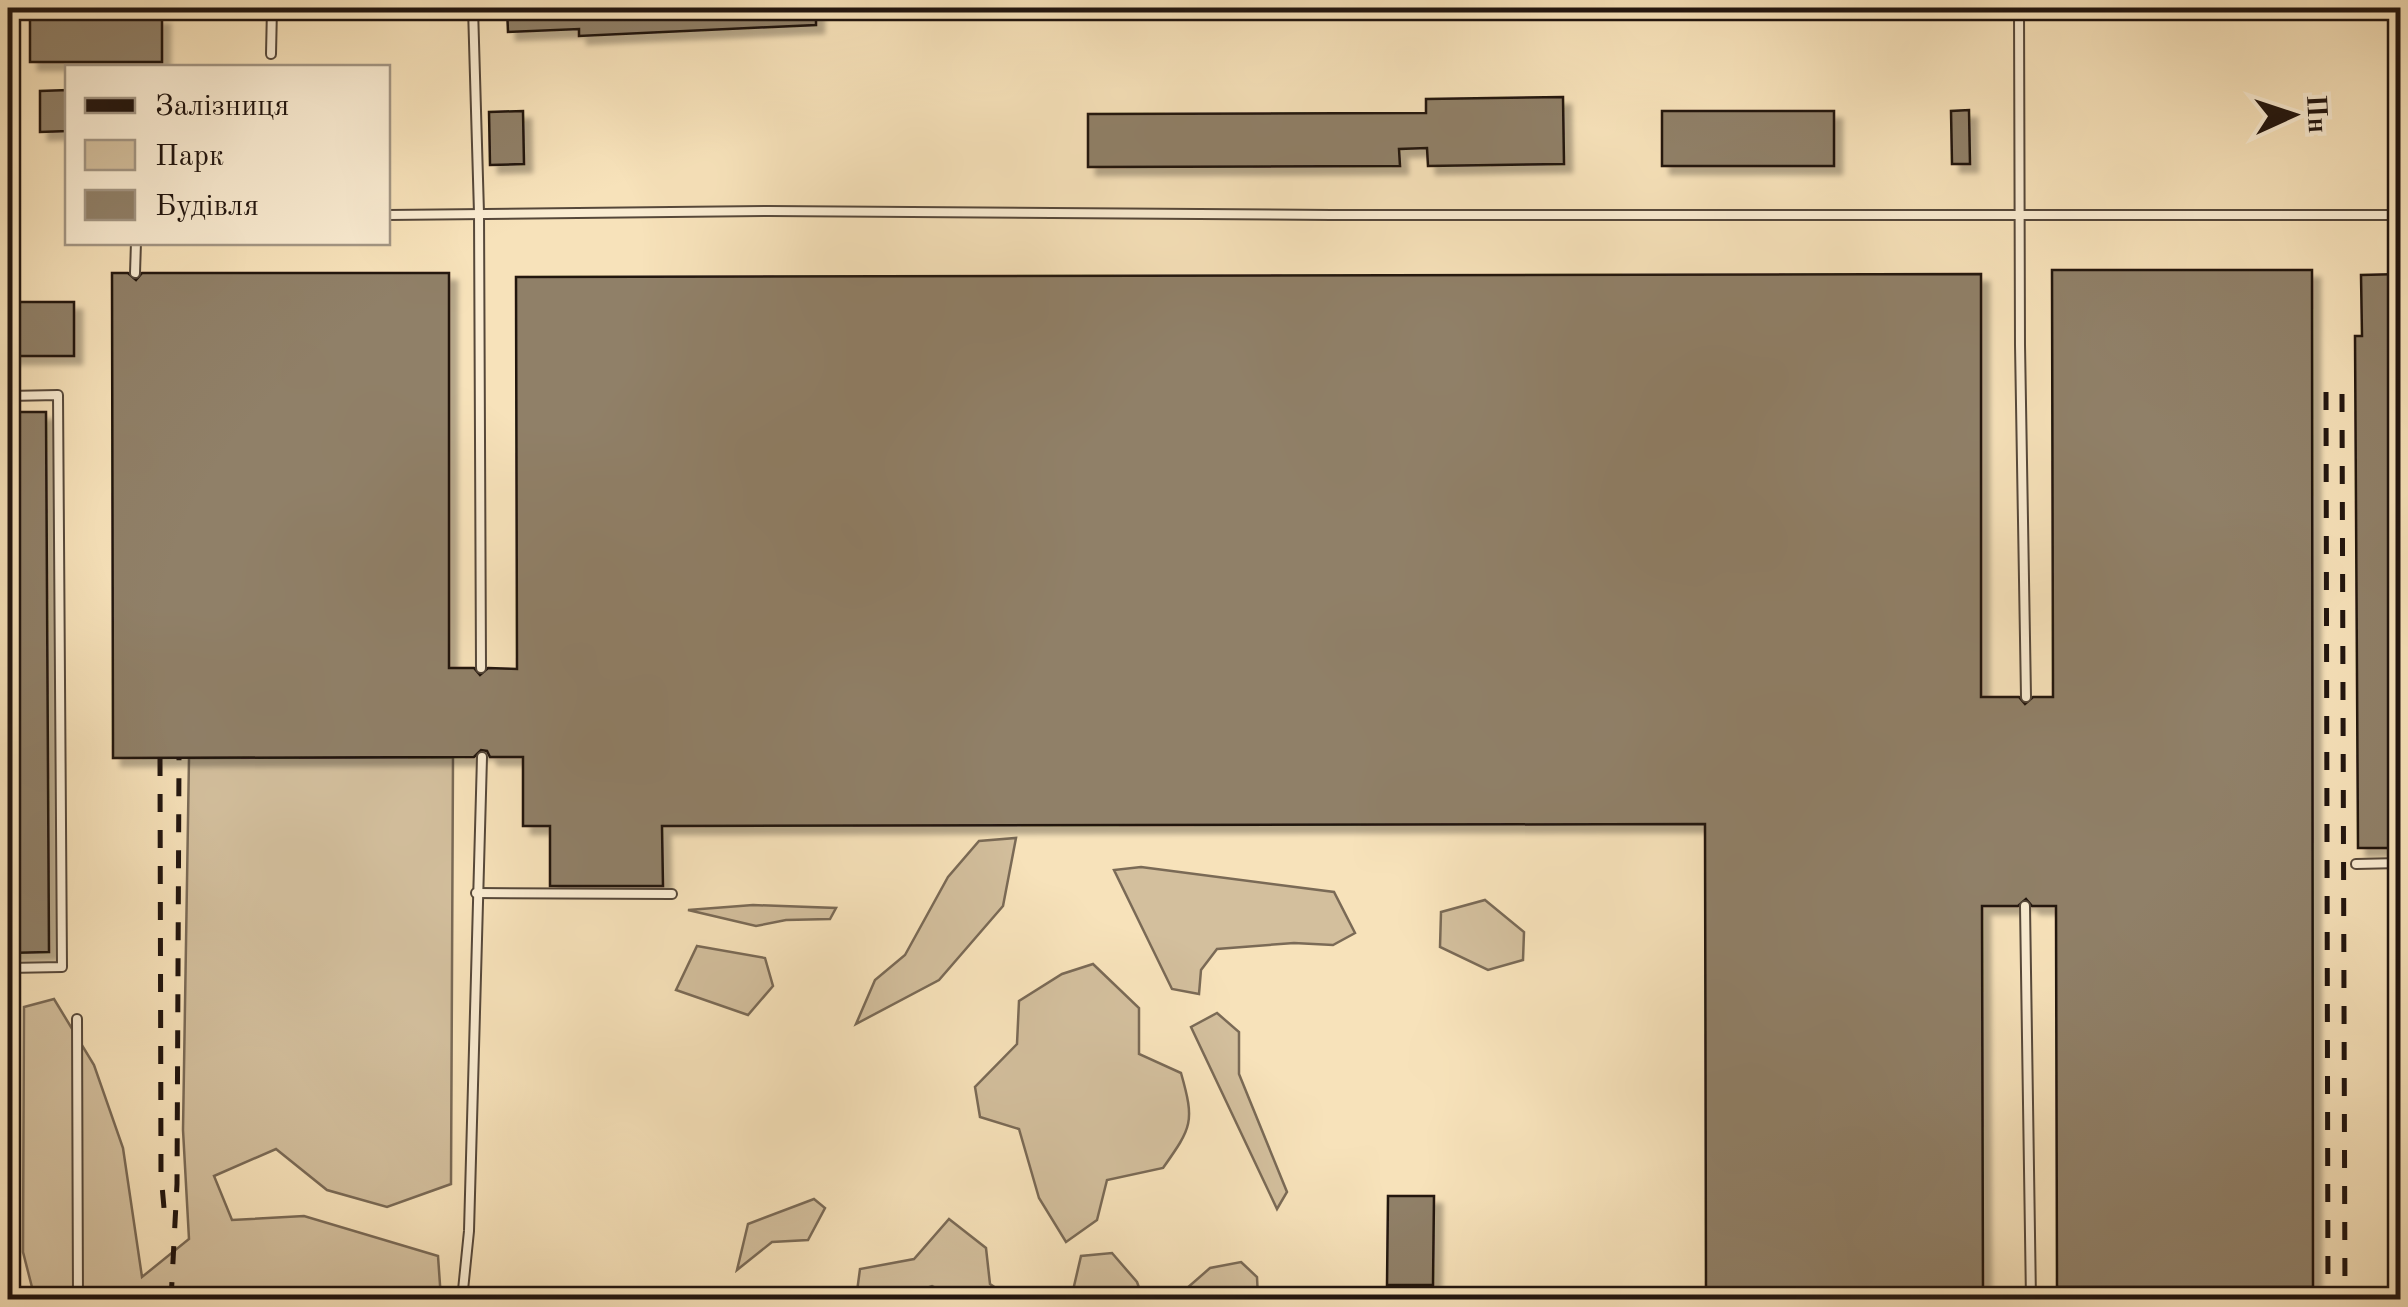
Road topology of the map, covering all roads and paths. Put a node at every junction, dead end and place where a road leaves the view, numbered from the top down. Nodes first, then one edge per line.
1 (272, 8) edge
2 (473, 8) edge
3 (2020, 8) edge
4 (272, 54) dead end
5 (479, 213) junction
6 (2022, 213) junction
7 (2400, 214) edge
8 (390, 215) edge
9 (136, 245) edge
10 (135, 273) dead end
11 (8, 396) edge
12 (481, 668) dead end
13 (2026, 697) dead end
14 (482, 757) dead end
15 (2400, 863) edge
16 (2356, 864) dead end
17 (476, 893) junction
18 (672, 894) dead end
19 (2025, 906) dead end
20 (8, 968) edge
21 (77, 1019) dead end
22 (78, 1300) edge
23 (462, 1300) edge
24 (2031, 1300) edge

1 - 4 lane
2 - 5 lane
3 - 6 lane
5 - 6 lane
5 - 8 lane
5 - 12 lane
6 - 7 lane
6 - 13 lane
9 - 10 lane
11 - 20 lane
14 - 17 lane
15 - 16 lane
17 - 18 lane
17 - 23 lane
19 - 24 lane
21 - 22 lane

